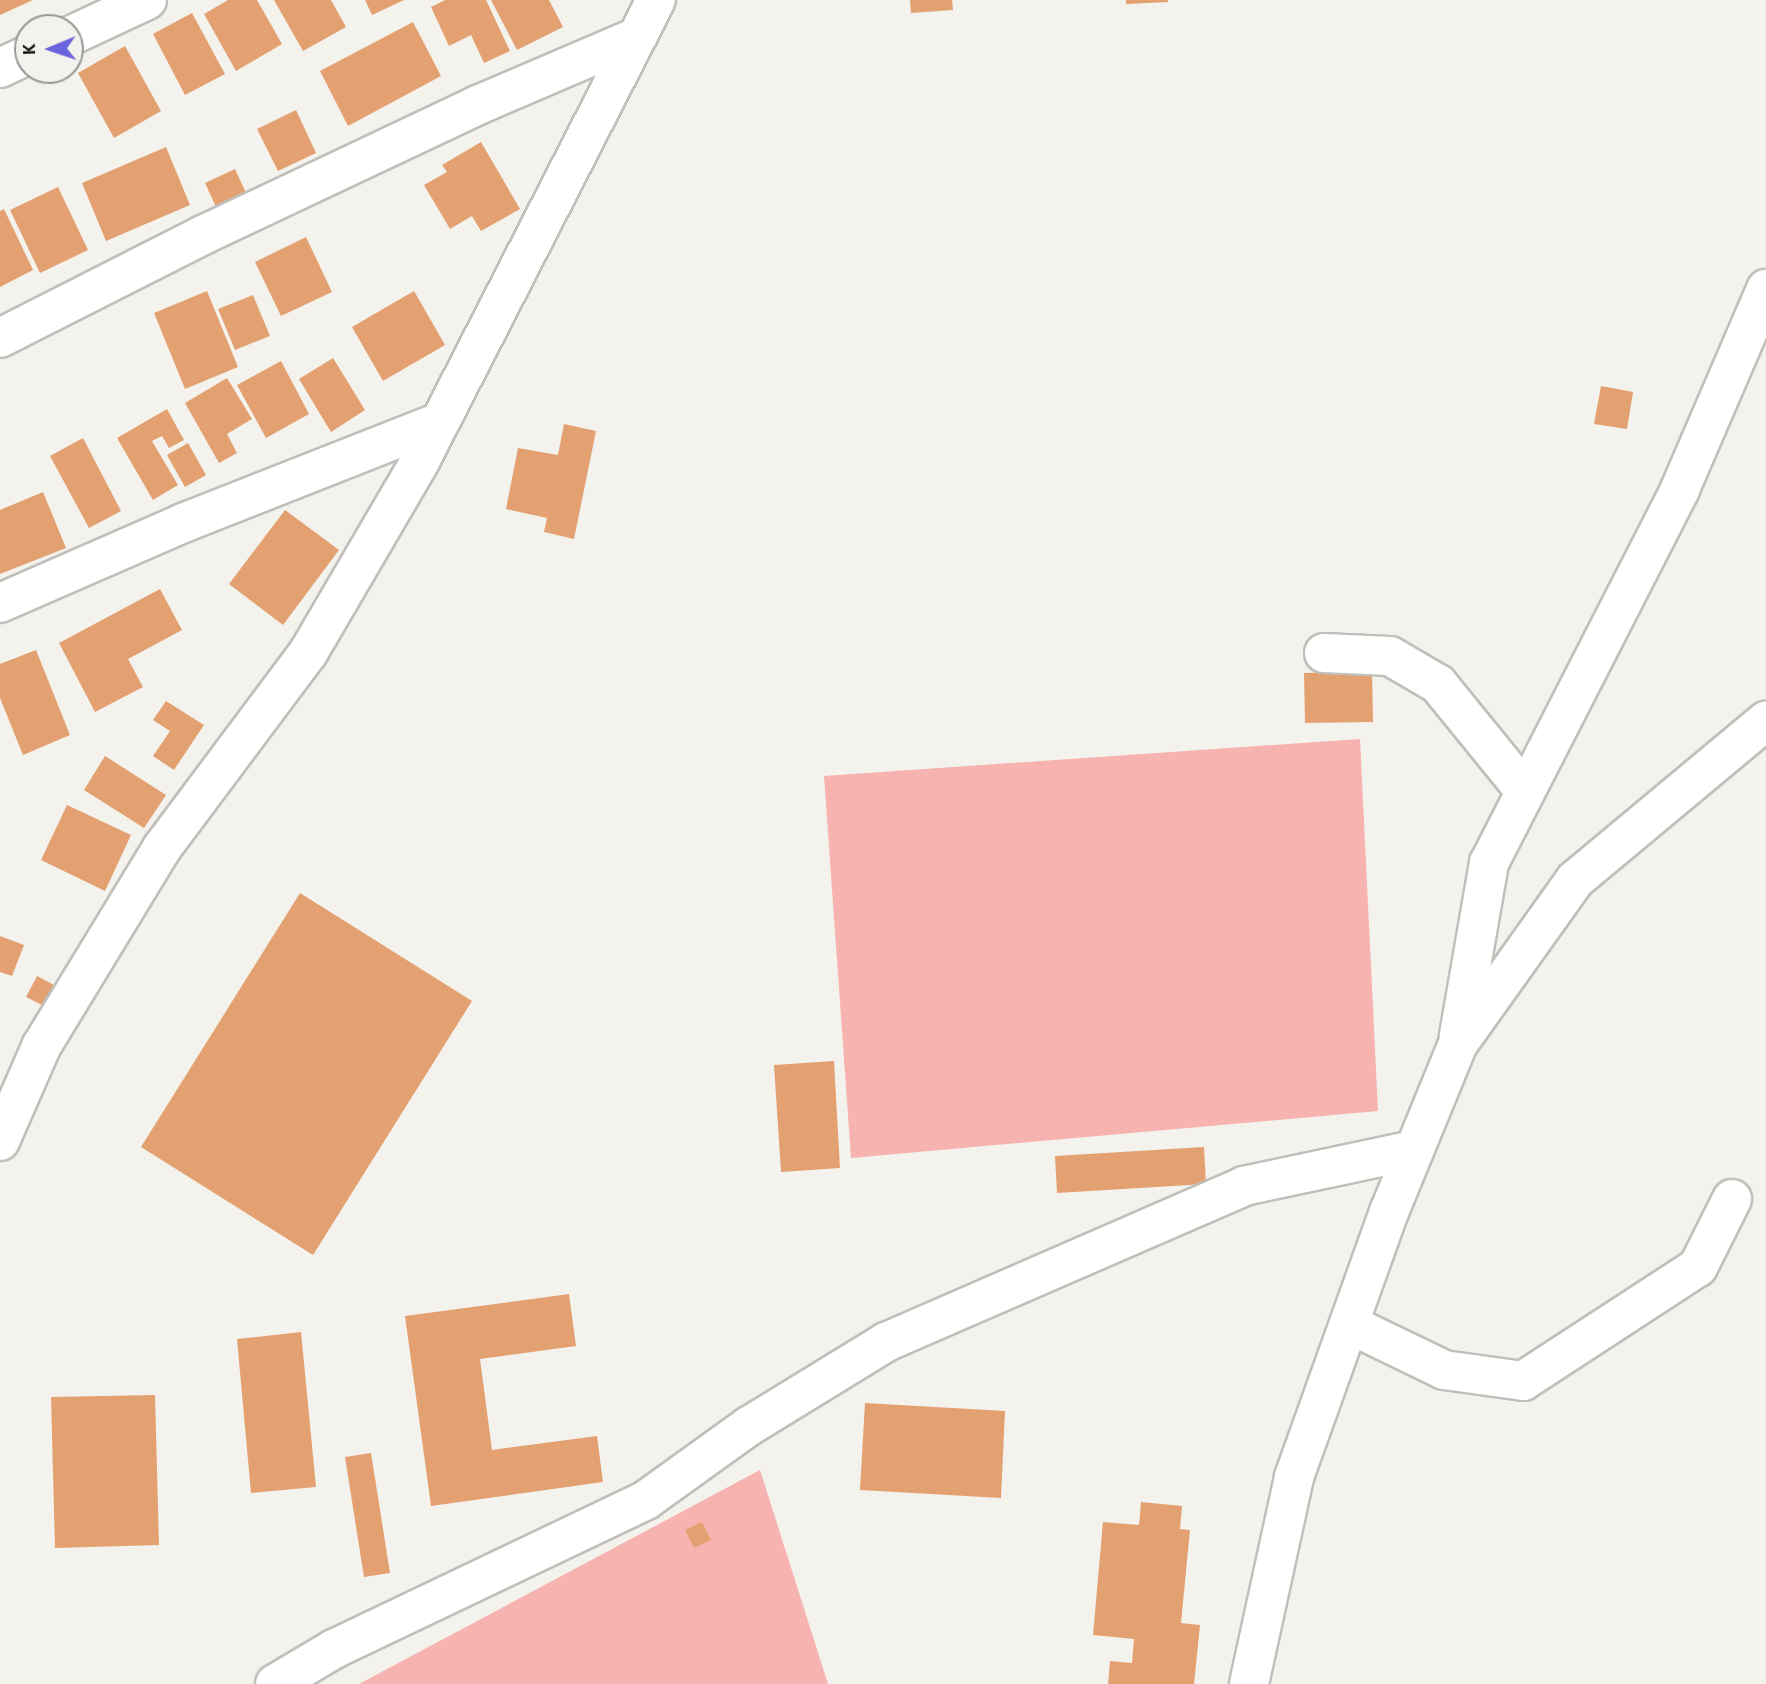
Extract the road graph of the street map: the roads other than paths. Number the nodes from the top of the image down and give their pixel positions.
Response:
1 (147, 0) edge
2 (656, 0) edge
3 (84, 30) edge
4 (637, 37) junction
5 (1766, 289) edge
6 (0, 338) edge
7 (440, 422) junction
8 (0, 603) edge
9 (1324, 653) dead end
10 (1766, 721) edge
11 (1525, 792) junction
12 (1458, 1044) junction
13 (0, 1141) edge
14 (1414, 1150) junction
15 (1732, 1199) dead end
16 (1349, 1324) junction
17 (275, 1684) edge
18 (1249, 1684) edge

1 - 3 street
2 - 4 street
4 - 6 street
4 - 7 street
5 - 11 street
7 - 8 street
7 - 13 street
9 - 11 street
10 - 12 street
11 - 12 street
12 - 14 street
14 - 16 street
14 - 17 street
15 - 16 street
16 - 18 street

